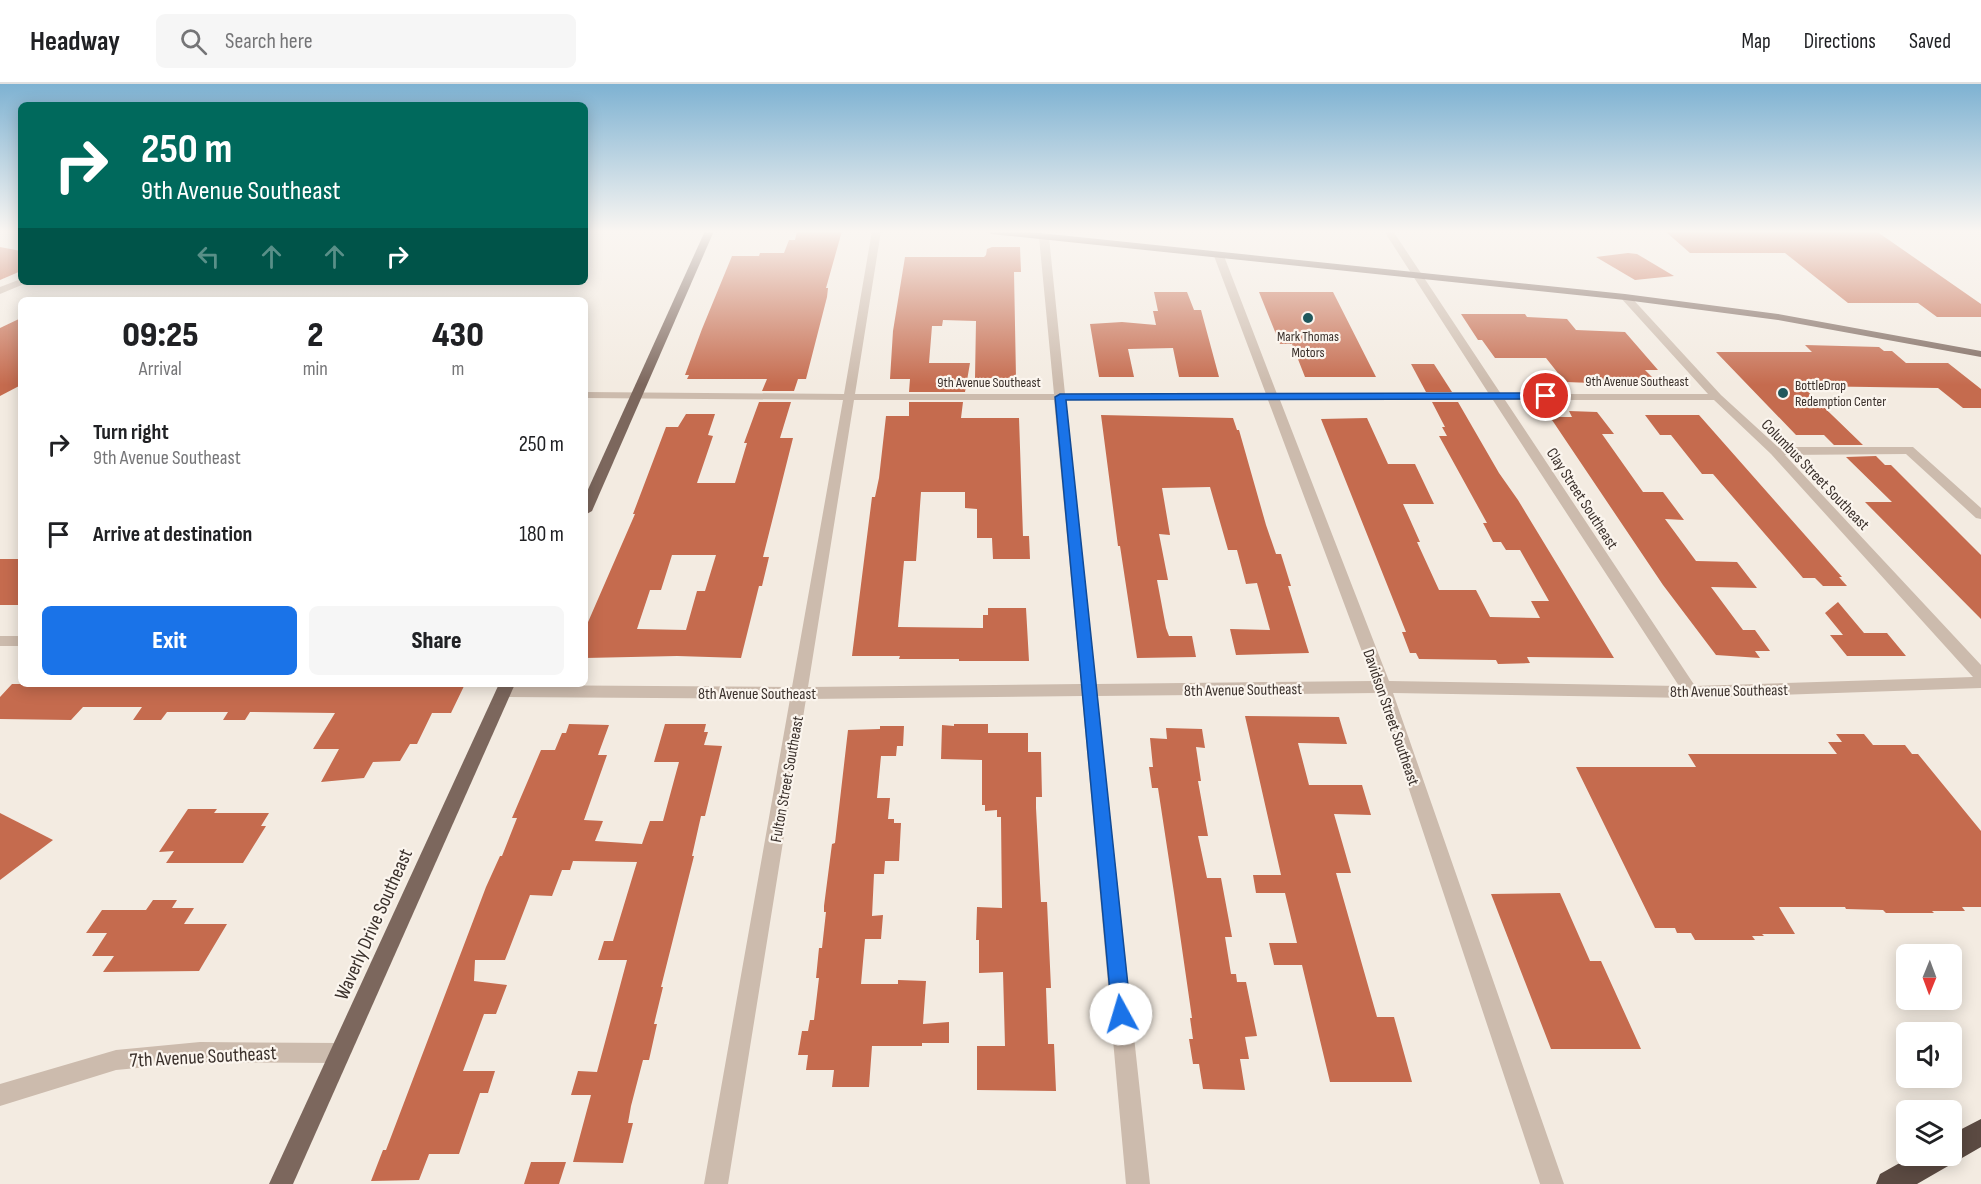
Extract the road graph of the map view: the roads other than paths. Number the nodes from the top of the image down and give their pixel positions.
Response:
1 (687, 282) edge
2 (869, 282) edge
3 (1049, 282) edge
4 (1229, 282) edge
5 (1423, 282) edge
6 (1487, 282) edge
7 (18, 283) edge
8 (0, 291) edge
9 (1625, 297) junction
10 (1981, 354) edge
11 (588, 395) edge
12 (1497, 396) junction
13 (1718, 396) junction
14 (636, 397) junction
15 (850, 397) junction
16 (1060, 397) junction
17 (1273, 397) junction
18 (1775, 451) junction
19 (588, 504) edge
20 (1981, 515) edge
21 (0, 641) edge
22 (18, 641) edge
23 (1981, 675) edge
24 (1981, 682) edge
25 (506, 687) edge
26 (1383, 687) junction
27 (1089, 690) junction
28 (1691, 692) junction
29 (801, 693) junction
30 (339, 1053) junction
31 (0, 1095) edge
32 (1981, 1132) edge
33 (1962, 1143) edge
34 (1922, 1166) edge
35 (281, 1184) edge
36 (716, 1184) edge
37 (1138, 1184) edge
38 (1552, 1184) edge
39 (1890, 1184) edge

1 - 14 main road
2 - 15 street, Fulton Street Southeast
3 - 16 street
4 - 17 street, Davidson Street Southeast
5 - 12 street, Clay Street Southeast
6 - 9 main road
7 - 8 street
9 - 10 main road
9 - 13 street, Columbus Street Southeast
11 - 14 street, 9th Avenue Southeast
12 - 13 street, 9th Avenue Southeast
12 - 17 street, 9th Avenue Southeast
12 - 28 street, Clay Street Southeast
13 - 18 street, Columbus Street Southeast
14 - 15 street, 9th Avenue Southeast
14 - 19 main road
15 - 16 street, 9th Avenue Southeast
15 - 29 street, Fulton Street Southeast
16 - 17 street, 9th Avenue Southeast
16 - 27 street
17 - 26 street, Davidson Street Southeast
18 - 20 street
18 - 23 street, Columbus Street Southeast
21 - 22 street
24 - 28 street, 8th Avenue Southeast
25 - 29 street, 8th Avenue Southeast
25 - 30 main road, Waverly Drive Southeast
26 - 27 street, 8th Avenue Southeast
26 - 28 street, 8th Avenue Southeast
26 - 38 street, Davidson Street Southeast
27 - 29 street, 8th Avenue Southeast
27 - 37 street
29 - 36 street, Fulton Street Southeast
30 - 31 street, 7th Avenue Southeast
30 - 35 main road, Waverly Drive Southeast
32 - 33 highway
34 - 39 highway

